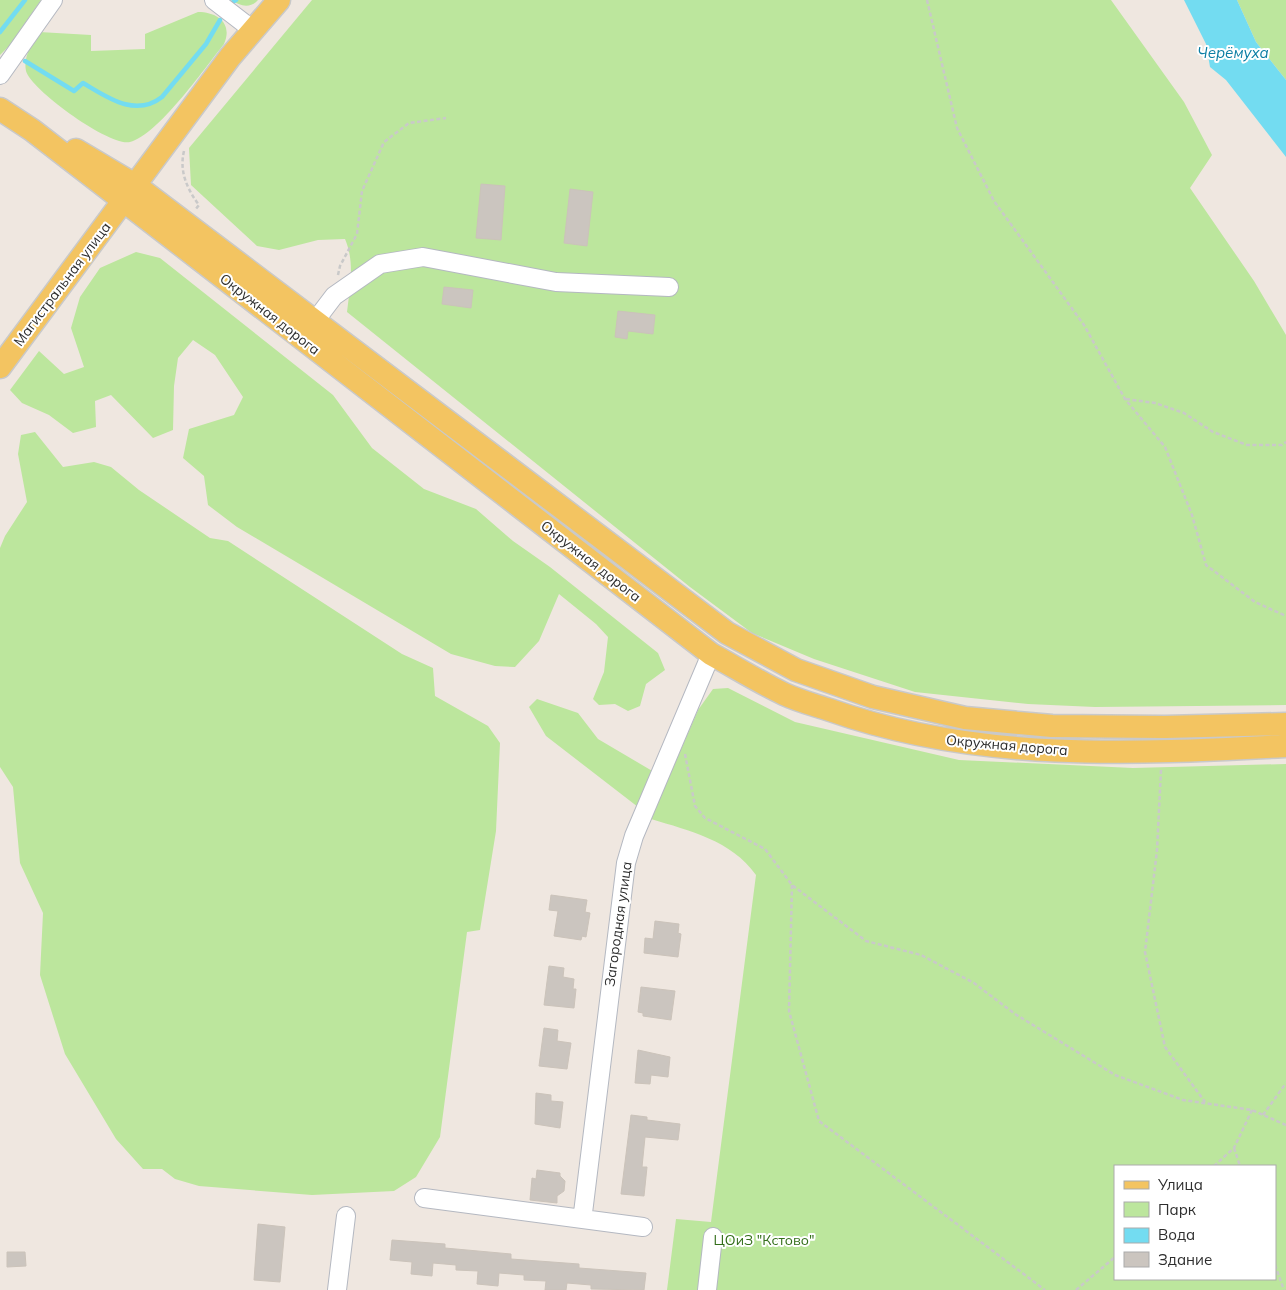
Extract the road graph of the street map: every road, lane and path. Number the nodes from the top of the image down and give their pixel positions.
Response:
1 (53, 0) edge
2 (214, 0) edge
3 (279, 0) edge
4 (927, 0) edge
5 (252, 30) junction
6 (0, 75) edge
7 (0, 108) edge
8 (446, 118) dead end
9 (186, 144) dead end
10 (129, 193) junction
11 (185, 223) junction
12 (669, 287) dead end
13 (334, 296) junction
14 (314, 321) junction
15 (0, 367) edge
16 (1125, 399) junction
17 (1286, 442) edge
18 (1286, 616) edge
19 (711, 654) junction
20 (1286, 724) edge
21 (1286, 746) edge
22 (685, 752) dead end
23 (1161, 752) junction
24 (792, 886) junction
25 (1286, 1083) edge
26 (1205, 1102) junction
27 (1252, 1110) junction
28 (1263, 1115) junction
29 (1286, 1126) edge
30 (1234, 1148) junction
31 (1215, 1165) edge
32 (1240, 1165) edge
33 (424, 1198) dead end
34 (582, 1214) junction
35 (346, 1216) dead end
36 (643, 1227) dead end
37 (713, 1237) dead end
38 (1114, 1258) edge
39 (1276, 1268) edge
40 (337, 1290) edge
41 (708, 1290) edge
42 (1045, 1290) edge
43 (1076, 1290) edge
44 (1284, 1290) edge

1 - 6 street
2 - 5 street
3 - 5 main road, Магистральная улица
4 - 16 path
5 - 10 main road, Магистральная улица
7 - 10 main road, Окружная дорога
8 - 13 path
9 - 11 path
10 - 11 main road, Окружная дорога
10 - 15 main road, Магистральная улица
10 - 19 main road, Окружная дорога
11 - 14 main road, Окружная дорога
12 - 13 street
13 - 14 street
14 - 20 main road, Окружная дорога
16 - 17 path
16 - 18 path
19 - 23 main road, Окружная дорога
19 - 34 street, Загородная улица
21 - 23 main road, Окружная дорога
22 - 24 path
23 - 26 path
24 - 26 path
24 - 42 path
25 - 28 path
26 - 27 path
27 - 28 path
27 - 30 path
28 - 29 path
30 - 31 path
30 - 32 path
33 - 34 street
34 - 36 street
35 - 40 street
37 - 41 street
38 - 43 path
39 - 44 path

